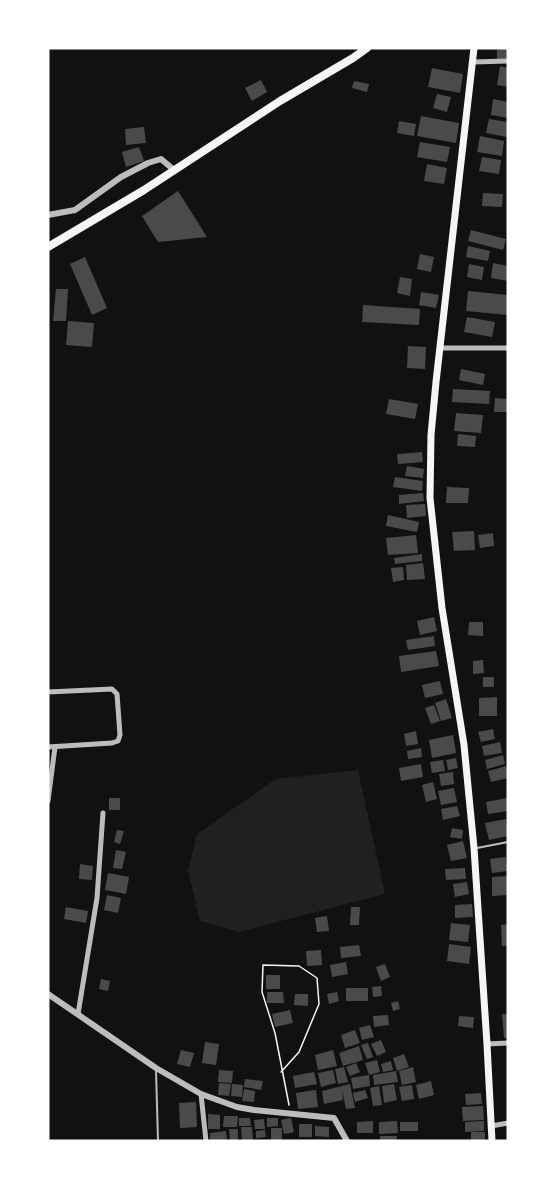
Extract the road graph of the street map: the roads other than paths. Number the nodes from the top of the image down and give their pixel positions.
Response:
1 (367, 48) edge
2 (474, 48) edge
3 (508, 62) edge
4 (473, 63) junction
5 (174, 170) junction
6 (48, 215) edge
7 (48, 247) edge
8 (440, 348) junction
9 (508, 348) edge
10 (48, 692) edge
11 (48, 747) edge
12 (55, 747) junction
13 (48, 799) edge
14 (103, 813) dead end
15 (508, 842) edge
16 (474, 848) junction
17 (48, 994) edge
18 (78, 1014) junction
19 (508, 1043) edge
20 (487, 1044) junction
21 (156, 1068) junction
22 (201, 1094) junction
23 (508, 1123) edge
24 (491, 1126) junction
25 (158, 1141) edge
26 (206, 1141) edge
27 (347, 1141) edge
28 (492, 1141) edge

1 - 5 main road
2 - 4 main road
3 - 4 street
4 - 8 main road
5 - 6 street
5 - 7 main road
8 - 9 street
8 - 16 main road
10 - 12 street
11 - 12 street
12 - 13 street
14 - 18 street
15 - 16 lane
16 - 20 main road
17 - 18 street
18 - 21 street
19 - 20 street
20 - 24 main road
21 - 22 street
21 - 25 lane
22 - 26 street
22 - 27 street
23 - 24 street
24 - 28 main road

